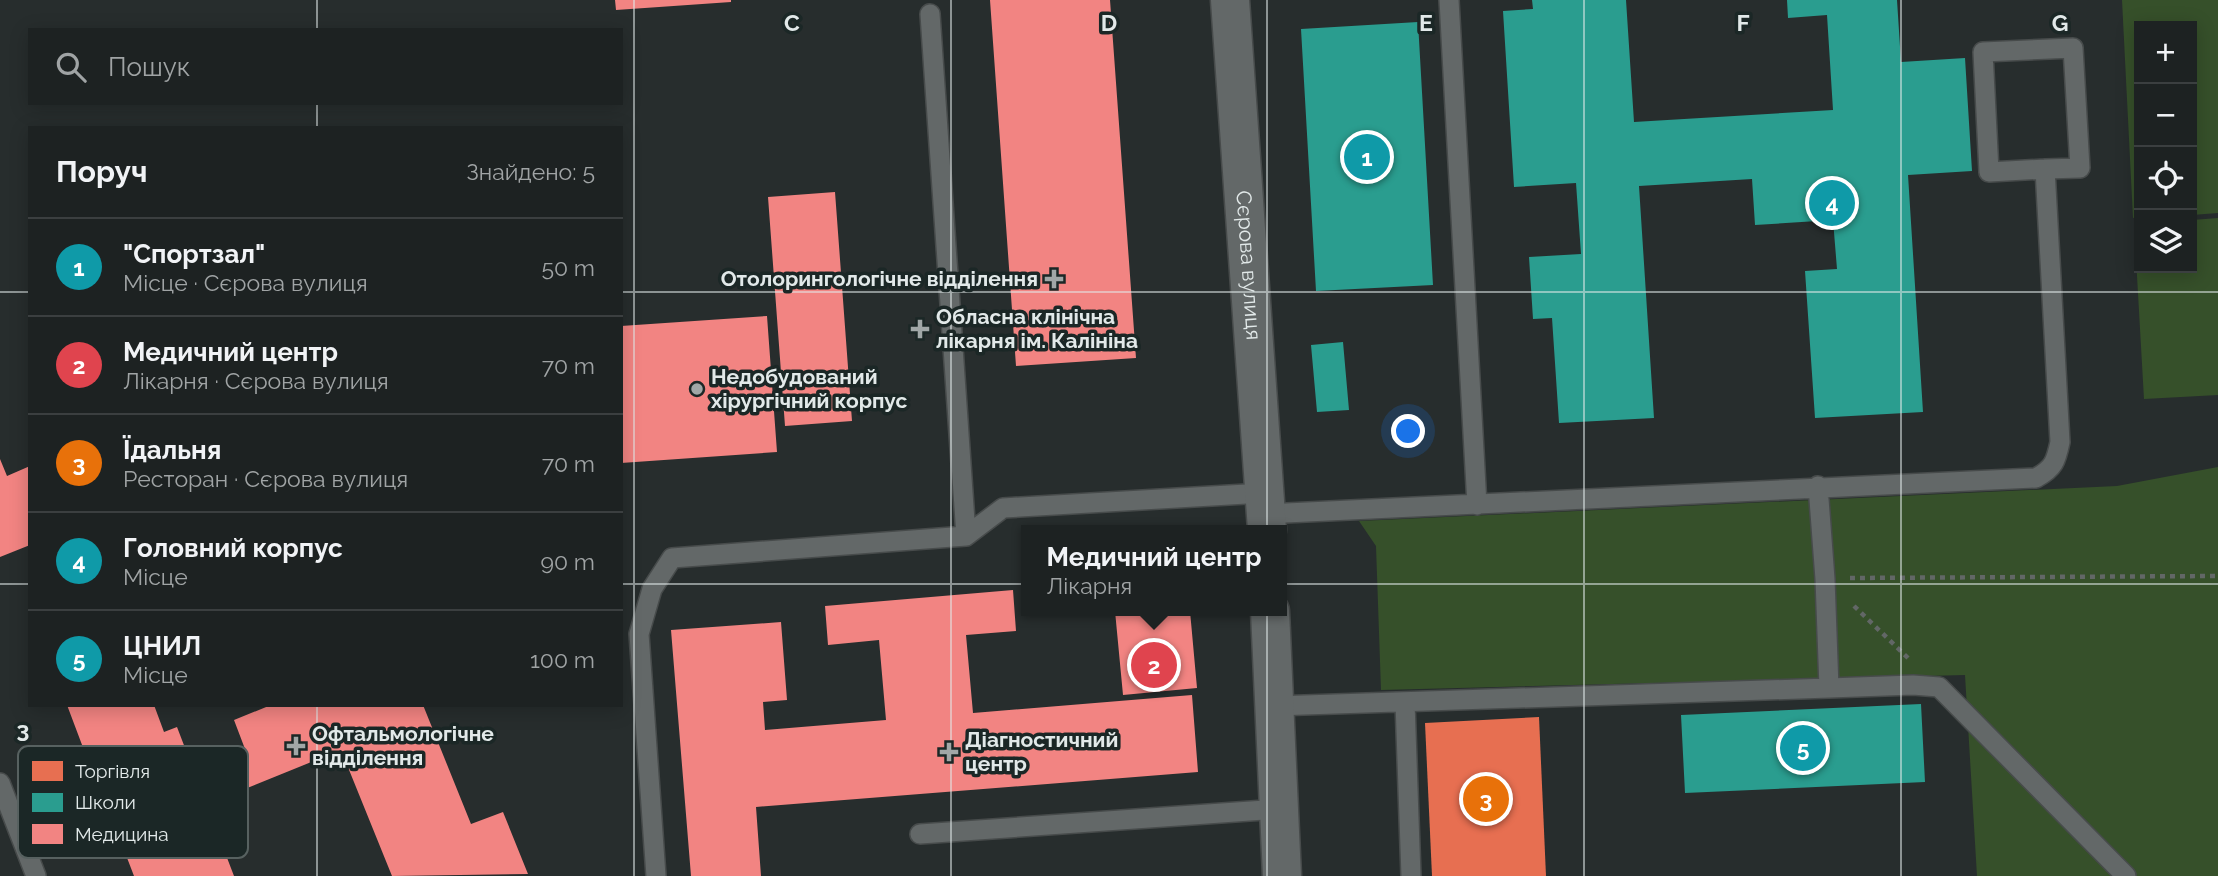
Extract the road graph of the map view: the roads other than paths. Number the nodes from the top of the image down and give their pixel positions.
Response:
1 (1230, 0) edge
2 (1448, 0) edge
3 (930, 14) dead end
4 (2045, 169) junction
5 (1818, 486) junction
6 (1477, 505) junction
7 (1266, 513) edge
8 (966, 536) junction
9 (1270, 616) edge
10 (1829, 688) junction
11 (1405, 702) junction
12 (1274, 706) junction
13 (0, 783) edge
14 (1279, 809) junction
15 (18, 830) edge
16 (920, 834) dead end
17 (29, 858) edge
18 (36, 876) edge
19 (656, 876) edge
20 (1282, 876) edge
21 (1411, 876) edge
22 (2126, 876) edge

1 - 7 street, Сєрова вулиця
2 - 6 lane
3 - 8 lane
4 - 4 lane
4 - 5 lane
5 - 6 lane
5 - 10 lane
6 - 7 lane
7 - 8 lane
8 - 19 lane
9 - 12 street
10 - 11 lane
10 - 22 lane
11 - 12 lane
11 - 21 lane
12 - 14 street
13 - 15 lane
14 - 16 lane
14 - 20 street
17 - 18 lane

